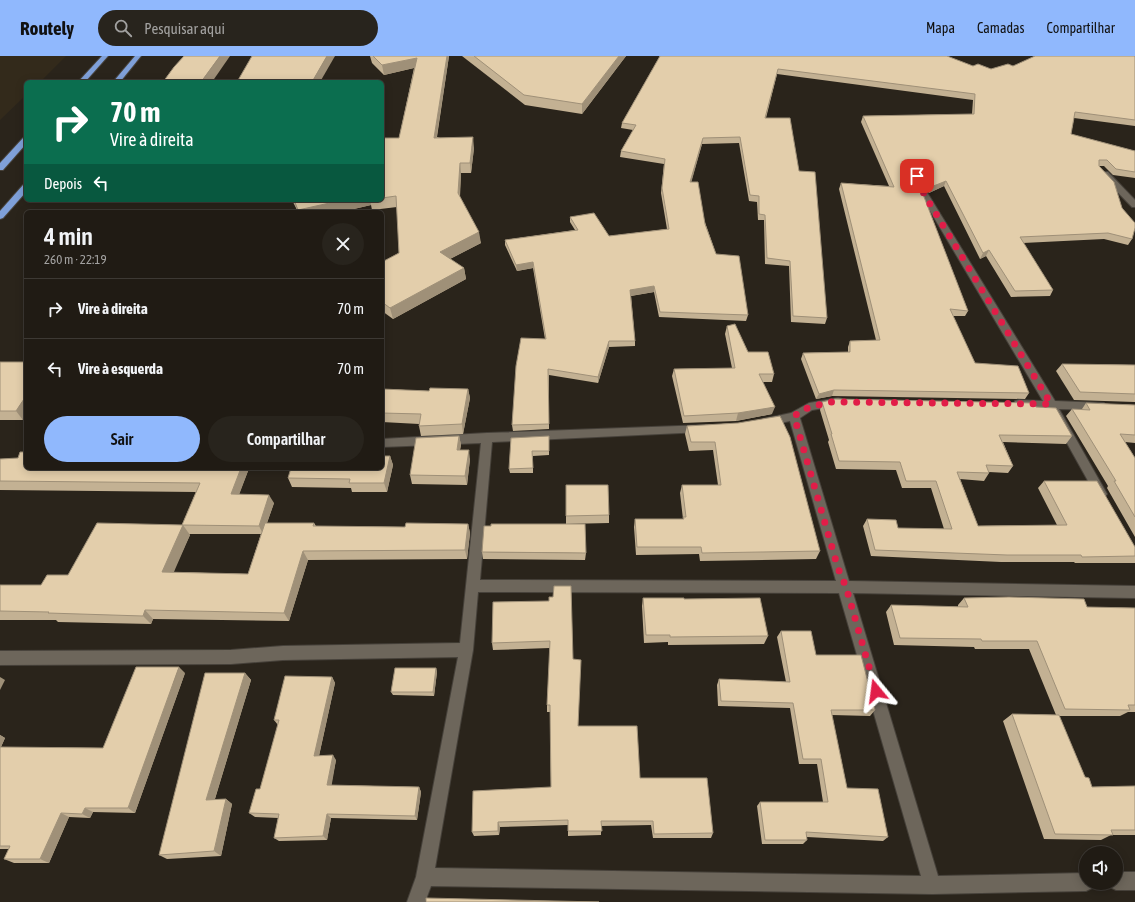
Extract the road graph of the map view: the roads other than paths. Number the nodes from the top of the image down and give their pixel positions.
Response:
1 (105, 56) edge
2 (138, 56) edge
3 (83, 80) edge
4 (118, 80) edge
5 (24, 142) edge
6 (0, 168) edge
7 (1100, 169) edge
8 (917, 176) edge
9 (24, 189) edge
10 (1135, 205) edge
11 (0, 216) edge
12 (847, 402) edge
13 (1004, 404) edge
14 (1051, 404) junction
15 (1112, 406) edge
16 (794, 416) junction
17 (759, 423) edge
18 (712, 427) edge
19 (487, 437) junction
20 (384, 443) edge
21 (1106, 501) edge
22 (472, 586) junction
23 (846, 587) junction
24 (1135, 592) edge
25 (466, 650) junction
26 (0, 658) edge
27 (424, 877) junction
28 (1123, 881) edge
29 (1135, 881) edge
30 (1079, 882) edge
31 (932, 885) junction
32 (416, 902) edge

1 - 3 highway
2 - 4 highway
5 - 6 highway
7 - 10 street
8 - 14 street
9 - 11 highway
12 - 16 street
13 - 14 street
14 - 15 street
14 - 21 street
16 - 17 street
16 - 23 street
18 - 19 street
19 - 20 street
19 - 22 street
22 - 23 street
22 - 25 street
23 - 24 street
23 - 31 street
25 - 26 street
25 - 27 street
27 - 31 street
27 - 32 street
28 - 29 street
30 - 31 street

